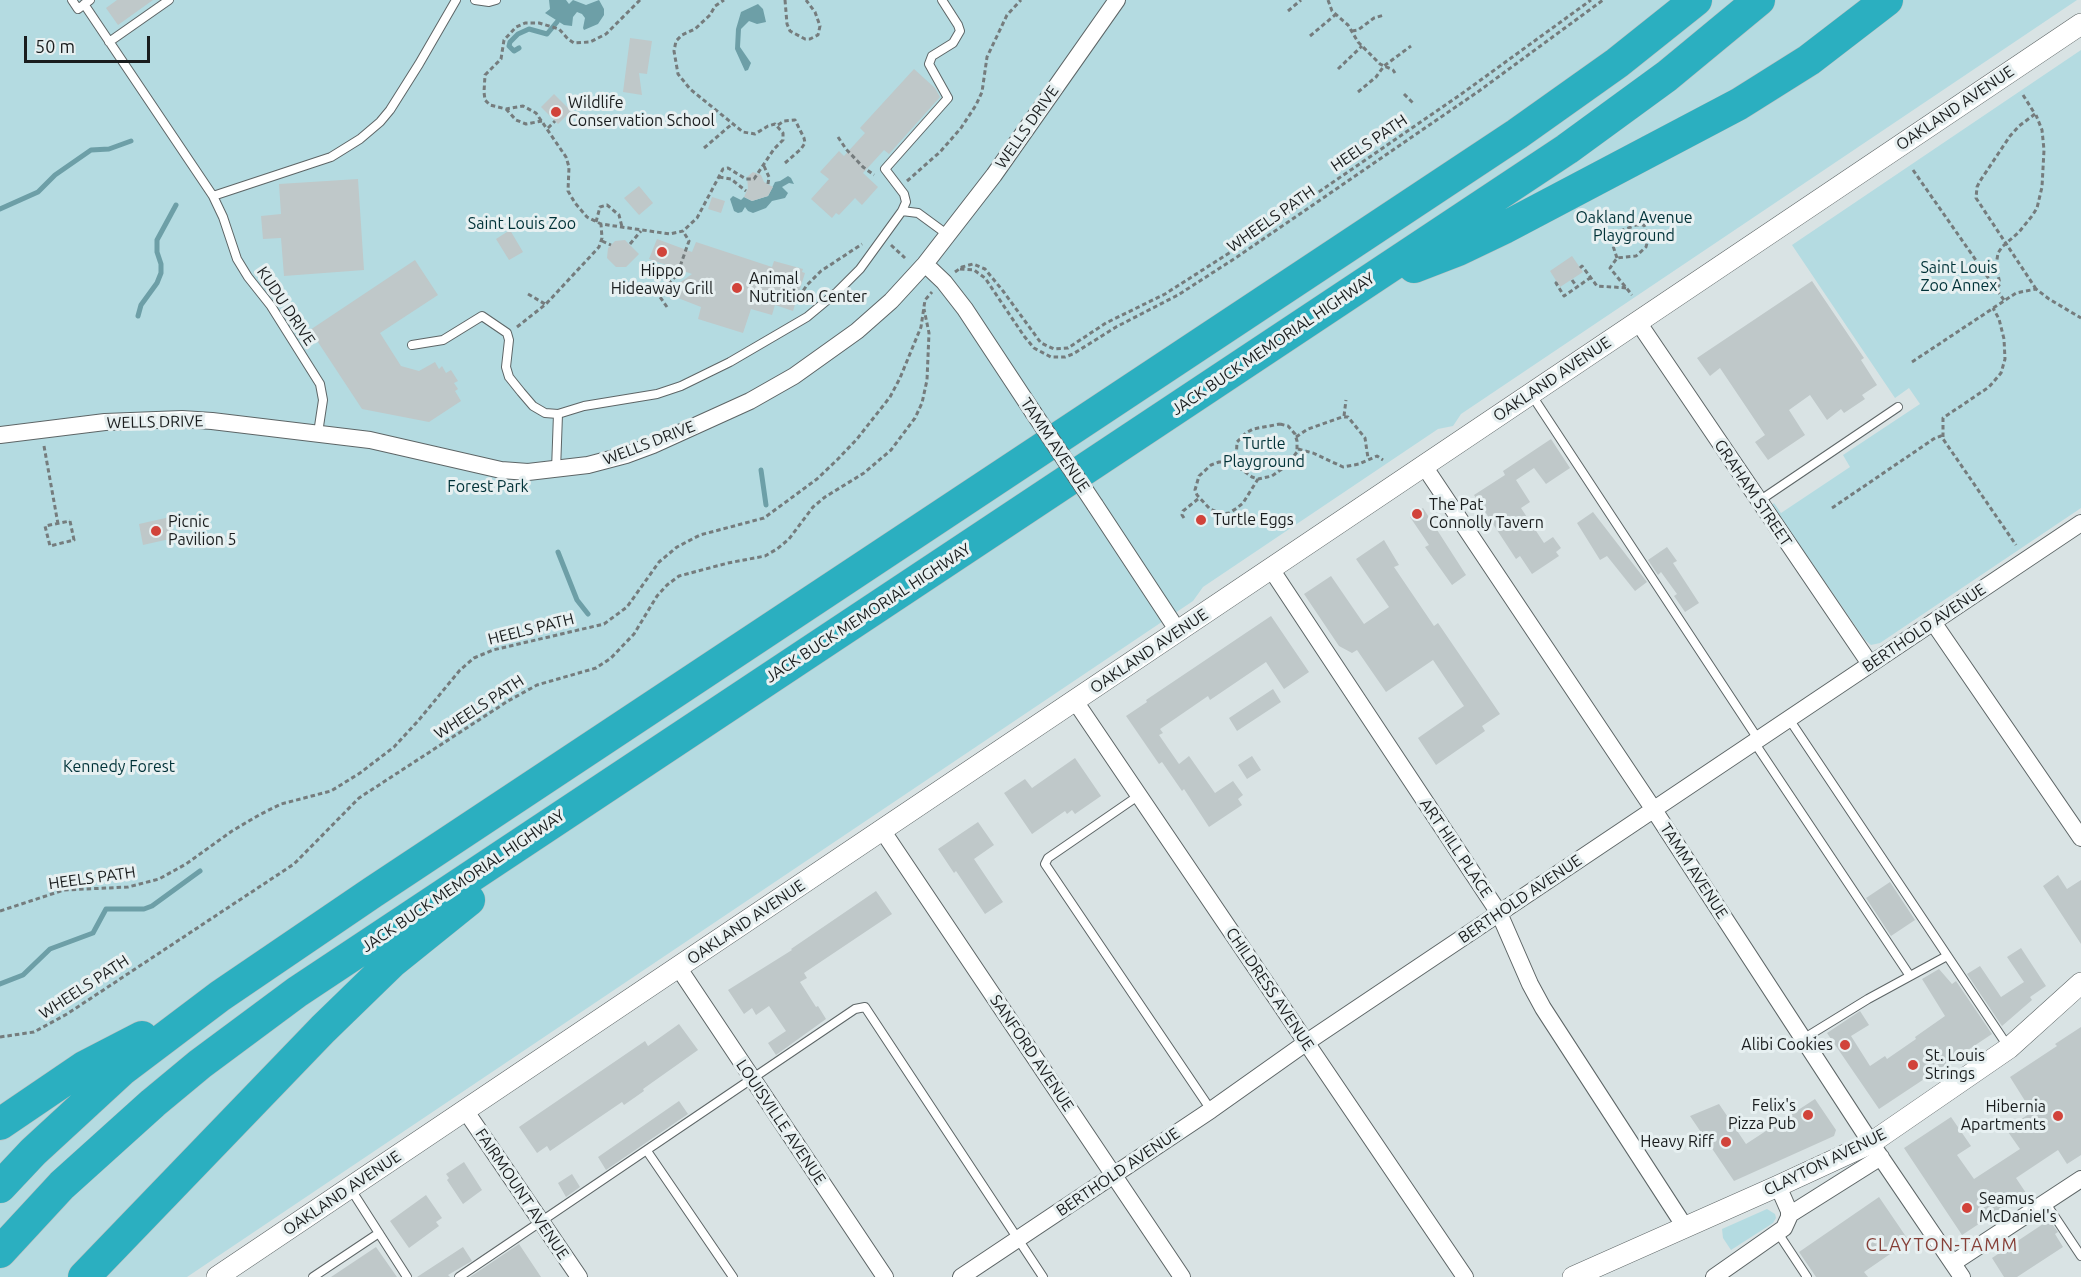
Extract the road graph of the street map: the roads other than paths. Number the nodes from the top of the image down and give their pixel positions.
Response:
1 (72, 0) edge
2 (170, 0) edge
3 (456, 0) edge
4 (476, 0) edge
5 (496, 0) edge
6 (942, 0) edge
7 (1117, 0) edge
8 (1671, 0) edge
9 (1696, 0) edge
10 (1759, 0) edge
11 (1887, 0) edge
12 (1903, 0) edge
13 (87, 2) edge
14 (1858, 24) junction
15 (2081, 24) edge
16 (109, 42) junction
17 (1617, 63) junction
18 (213, 196) junction
19 (903, 211) junction
20 (948, 235) junction
21 (925, 264) junction
22 (1365, 284) junction
23 (1638, 322) junction
24 (412, 345) dead end
25 (1531, 394) junction
26 (1898, 407) dead end
27 (558, 414) junction
28 (318, 433) junction
29 (0, 435) edge
30 (1424, 466) junction
31 (556, 470) junction
32 (1758, 501) junction
33 (2081, 523) edge
34 (1271, 569) junction
35 (1933, 622) junction
36 (1178, 631) junction
37 (1870, 664) junction
38 (1075, 700) junction
39 (1789, 719) junction
40 (1756, 741) junction
41 (601, 790) junction
42 (1138, 796) junction
43 (1654, 810) junction
44 (882, 830) junction
45 (2081, 838) edge
46 (1499, 913) junction
47 (1947, 956) junction
48 (678, 967) junction
49 (1910, 976) junction
50 (2081, 983) edge
51 (220, 996) junction
52 (1803, 1040) junction
53 (1307, 1042) junction
54 (2009, 1048) junction
55 (752, 1080) junction
56 (465, 1110) junction
57 (1211, 1110) junction
58 (0, 1124) edge
59 (647, 1150) junction
60 (1876, 1150) junction
61 (1114, 1175) junction
62 (2081, 1179) edge
63 (1778, 1186) junction
64 (0, 1187) edge
65 (350, 1187) junction
66 (2045, 1202) junction
67 (1789, 1215) junction
68 (541, 1222) junction
69 (1686, 1227) junction
70 (379, 1233) junction
71 (1778, 1233) junction
72 (1018, 1239) junction
73 (0, 1252) edge
74 (2081, 1256) edge
75 (1958, 1270) edge
76 (84, 1277) edge
77 (217, 1277) edge
78 (313, 1277) edge
79 (407, 1277) edge
80 (459, 1277) edge
81 (579, 1277) edge
82 (733, 1277) edge
83 (885, 1277) edge
84 (961, 1277) edge
85 (1043, 1277) edge
86 (1182, 1277) edge
87 (1465, 1277) edge
88 (1573, 1277) edge
89 (1714, 1277) edge
90 (1807, 1277) edge

1 - 13 lane
2 - 16 lane
3 - 18 lane
4 - 5 lane
6 - 19 lane
7 - 20 street, WELLS DRIVE
8 - 17 highway
9 - 17 highway
10 - 22 highway, JACK BUCK MEMORIAL HIGHWAY
11 - 14 highway
12 - 14 highway
13 - 16 lane, KUDU DRIVE
14 - 22 highway
15 - 23 street, OAKLAND AVENUE
16 - 18 lane, KUDU DRIVE
17 - 51 highway
18 - 28 lane, KUDU DRIVE
19 - 20 lane
19 - 27 lane
20 - 21 street, WELLS DRIVE
21 - 31 street, WELLS DRIVE
21 - 36 street, TAMM AVENUE, bridge
22 - 41 highway, JACK BUCK MEMORIAL HIGHWAY
23 - 25 street, OAKLAND AVENUE
23 - 32 street, GRAHAM STREET
24 - 27 lane
25 - 30 street, OAKLAND AVENUE
25 - 40 lane
26 - 32 lane
27 - 31 lane
28 - 29 street, WELLS DRIVE
28 - 31 street, WELLS DRIVE
30 - 34 street, OAKLAND AVENUE
30 - 43 street, TAMM AVENUE
32 - 37 street, GRAHAM STREET
33 - 35 street, BERTHOLD AVENUE
34 - 36 street, OAKLAND AVENUE
34 - 46 street, ART HILL PLACE
35 - 37 street, BERTHOLD AVENUE
35 - 45 street
36 - 38 street, OAKLAND AVENUE
37 - 39 street, BERTHOLD AVENUE
38 - 42 street, CHILDRESS AVENUE
38 - 44 street, OAKLAND AVENUE
39 - 40 street, BERTHOLD AVENUE
39 - 47 lane
40 - 43 street, BERTHOLD AVENUE
40 - 49 lane
41 - 73 highway, JACK BUCK MEMORIAL HIGHWAY
41 - 76 highway
42 - 53 street, CHILDRESS AVENUE
42 - 57 lane
43 - 46 street, BERTHOLD AVENUE
43 - 52 street, TAMM AVENUE
44 - 48 street, OAKLAND AVENUE
44 - 61 street, SANFORD AVENUE
46 - 53 street, BERTHOLD AVENUE
46 - 69 street, ART HILL PLACE
47 - 49 lane
47 - 54 lane
48 - 55 street, LOUISVILLE AVENUE
48 - 56 street, OAKLAND AVENUE
49 - 52 lane
50 - 54 street, CLAYTON AVENUE
51 - 58 highway
51 - 64 highway
52 - 60 street, TAMM AVENUE
53 - 57 street, BERTHOLD AVENUE
53 - 87 street, CHILDRESS AVENUE
54 - 60 street, CLAYTON AVENUE
55 - 59 lane
55 - 72 lane
55 - 83 street, LOUISVILLE AVENUE
56 - 65 street, OAKLAND AVENUE
56 - 68 street, FAIRMOUNT AVENUE
57 - 61 street, BERTHOLD AVENUE
59 - 68 lane
59 - 82 lane
60 - 63 street, CLAYTON AVENUE
60 - 67 street
60 - 75 street, TAMM AVENUE
61 - 72 street, BERTHOLD AVENUE
61 - 86 street, SANFORD AVENUE
62 - 66 street
63 - 67 street
63 - 69 street, CLAYTON AVENUE
65 - 70 lane
65 - 77 street, OAKLAND AVENUE
66 - 74 lane
66 - 75 street
67 - 71 street
68 - 80 lane
68 - 81 street, FAIRMOUNT AVENUE
69 - 88 street, CLAYTON AVENUE
70 - 78 lane
70 - 79 lane
71 - 89 street
71 - 90 lane
72 - 84 street, BERTHOLD AVENUE
72 - 85 lane

